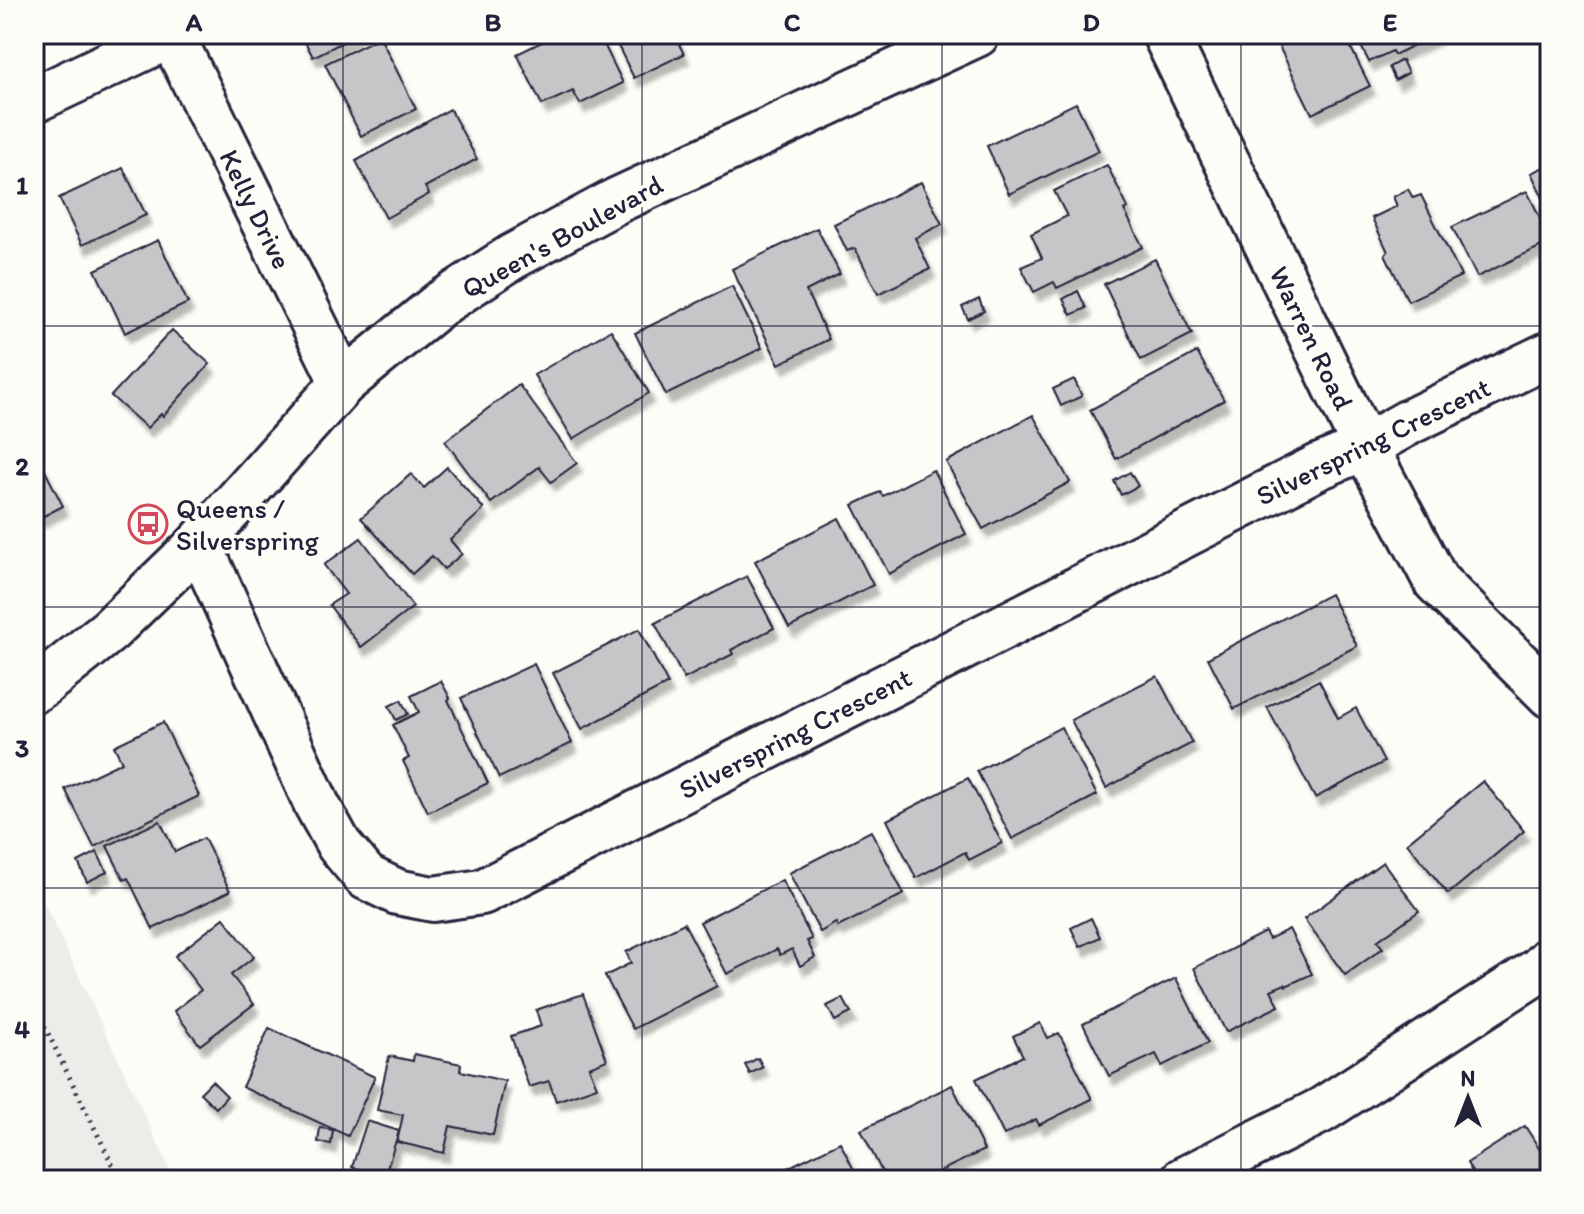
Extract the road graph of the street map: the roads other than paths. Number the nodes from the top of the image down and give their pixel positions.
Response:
1 (977, 34) edge
2 (1165, 34) edge
3 (171, 35) edge
4 (34, 100) edge
5 (1550, 354) edge
6 (343, 383) junction
7 (1365, 447) junction
8 (199, 544) junction
9 (34, 690) edge
10 (1550, 695) edge
11 (1550, 959) edge
12 (1183, 1180) edge

1 - 6 street, Queen's Boulevard
2 - 7 street, Warren Road
3 - 4 street
3 - 6 street, Kelly Drive
5 - 7 street, Silverspring Crescent
6 - 8 street, Queen's Boulevard
7 - 8 street, Silverspring Crescent
7 - 10 street, Warren Road
8 - 9 street, Queen's Boulevard
11 - 12 street

